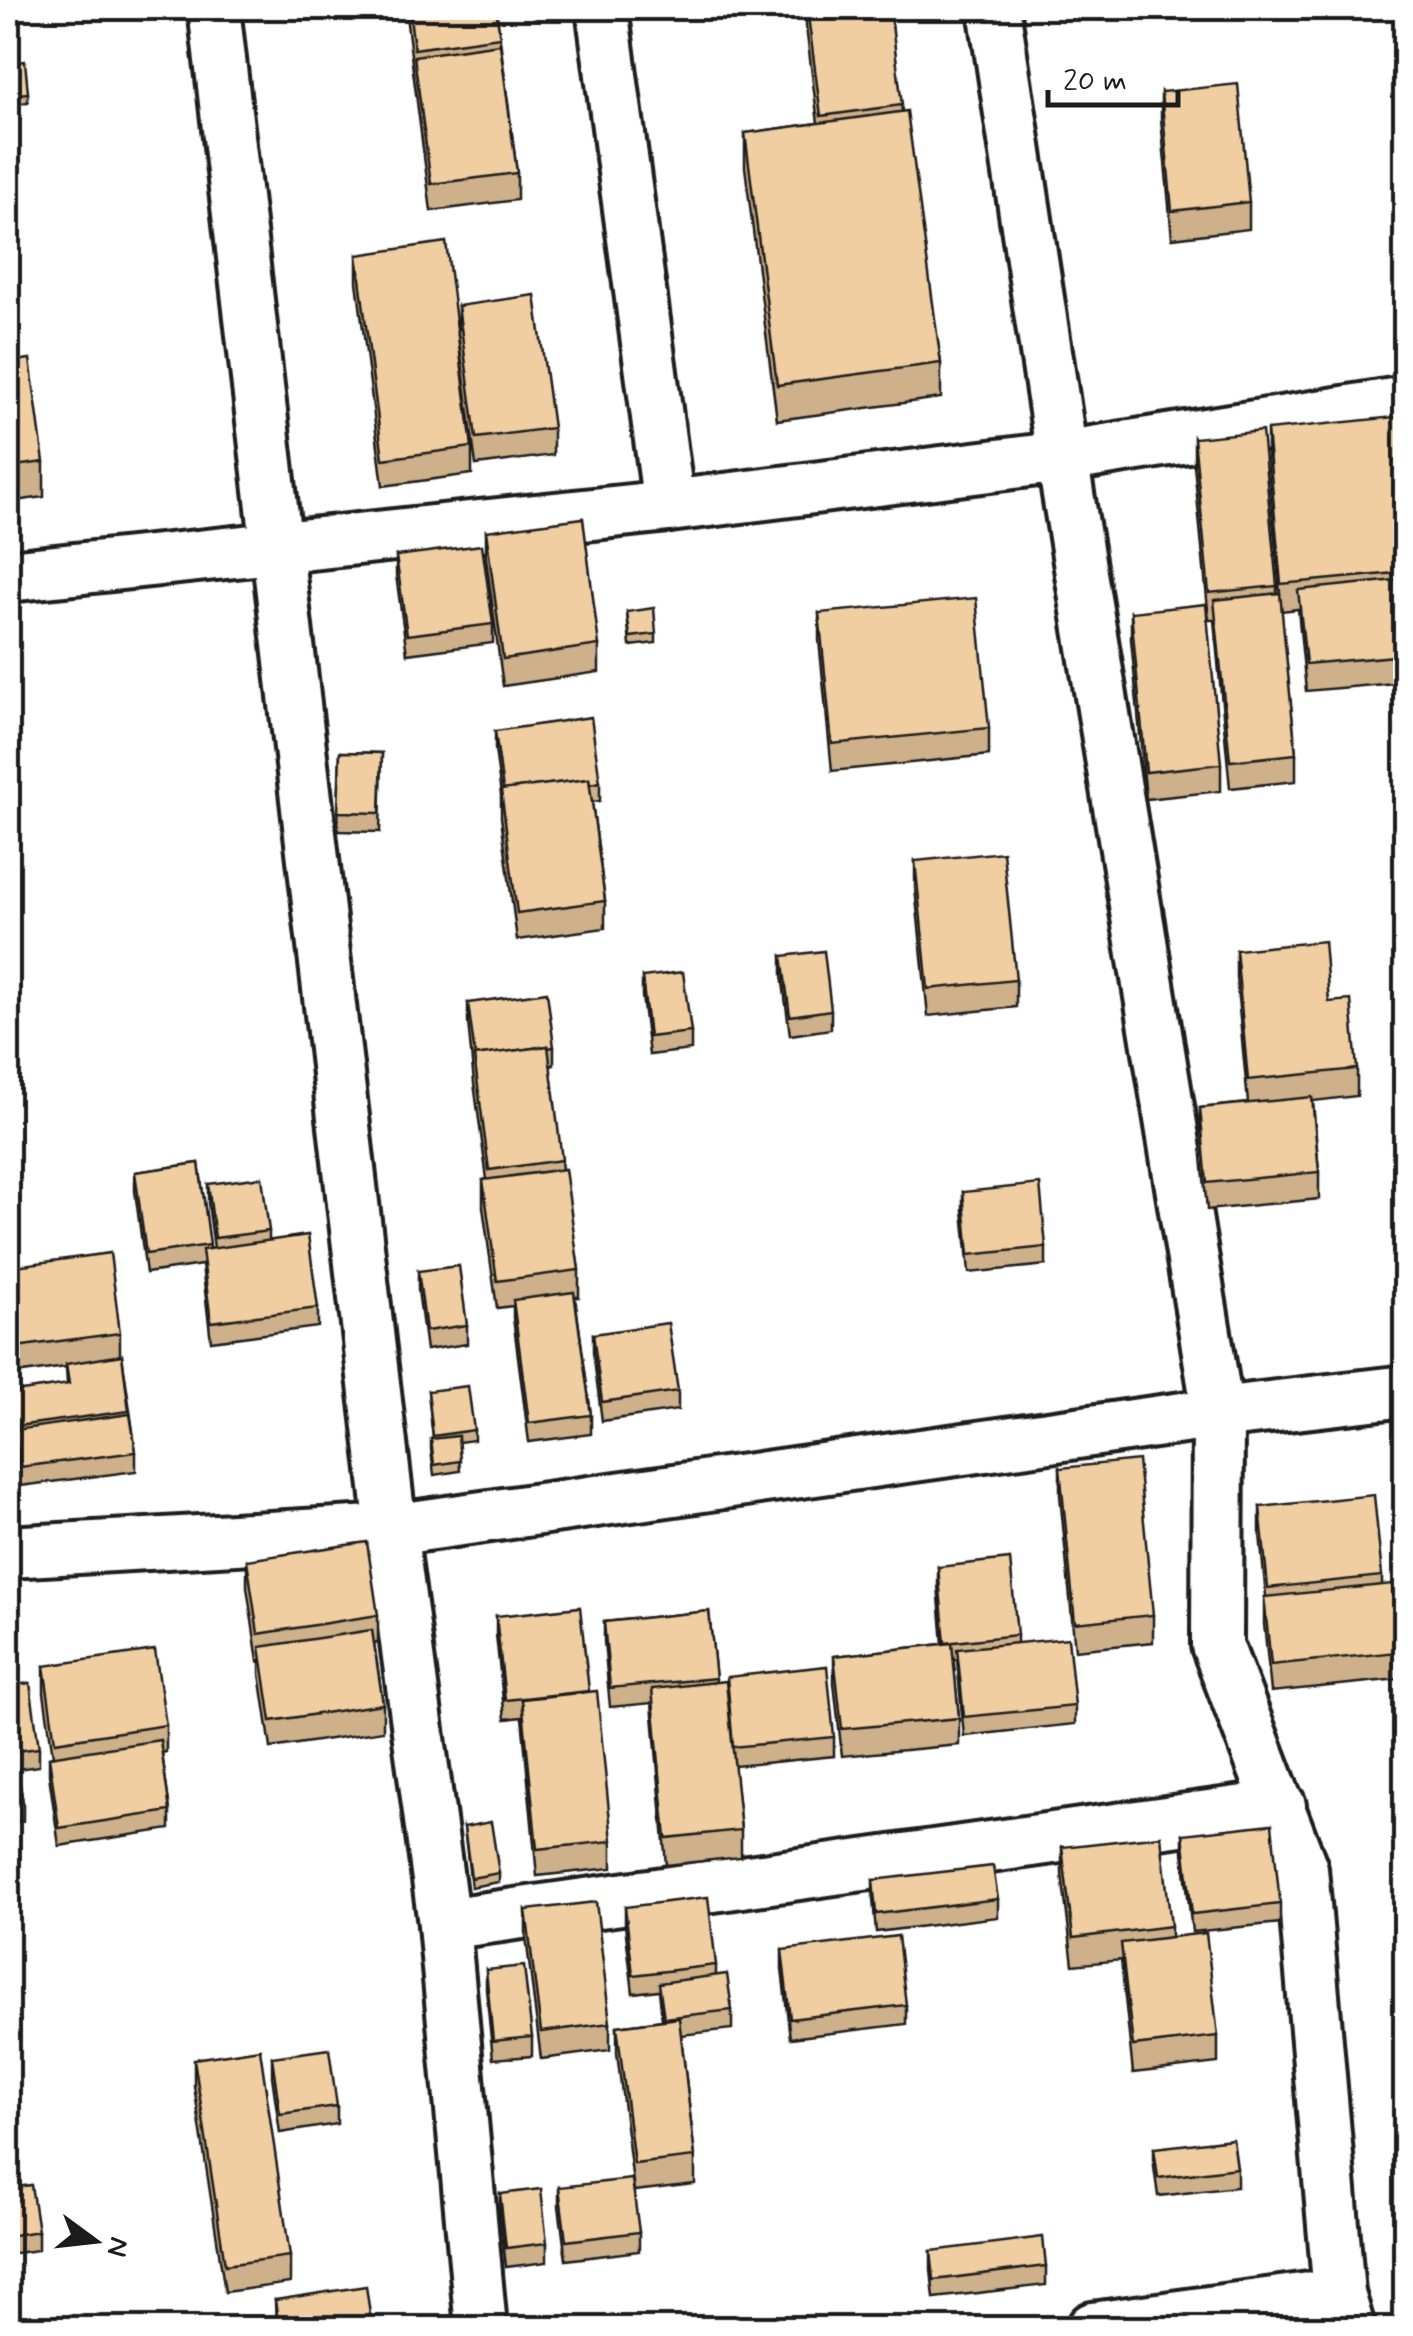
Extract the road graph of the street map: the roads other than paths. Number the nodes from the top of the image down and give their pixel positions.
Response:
1 (214, 8) edge
2 (602, 8) edge
3 (994, 8) edge
4 (1406, 402) edge
5 (1062, 458) junction
6 (669, 506) junction
7 (275, 547) junction
8 (8, 576) edge
9 (1406, 1390) edge
10 (1218, 1413) junction
11 (392, 1530) junction
12 (8, 1552) edge
13 (1280, 1806) junction
14 (444, 1924) junction
15 (1344, 2311) edge
16 (481, 2328) edge
17 (1093, 2328) edge

1 - 7 street
2 - 6 street
3 - 5 street
4 - 5 street
5 - 6 street
5 - 10 street
6 - 7 street
7 - 8 street
7 - 11 street
9 - 10 street
10 - 11 street
10 - 13 street
11 - 12 street
11 - 14 street
13 - 14 street
13 - 15 street
14 - 16 street
15 - 17 street

